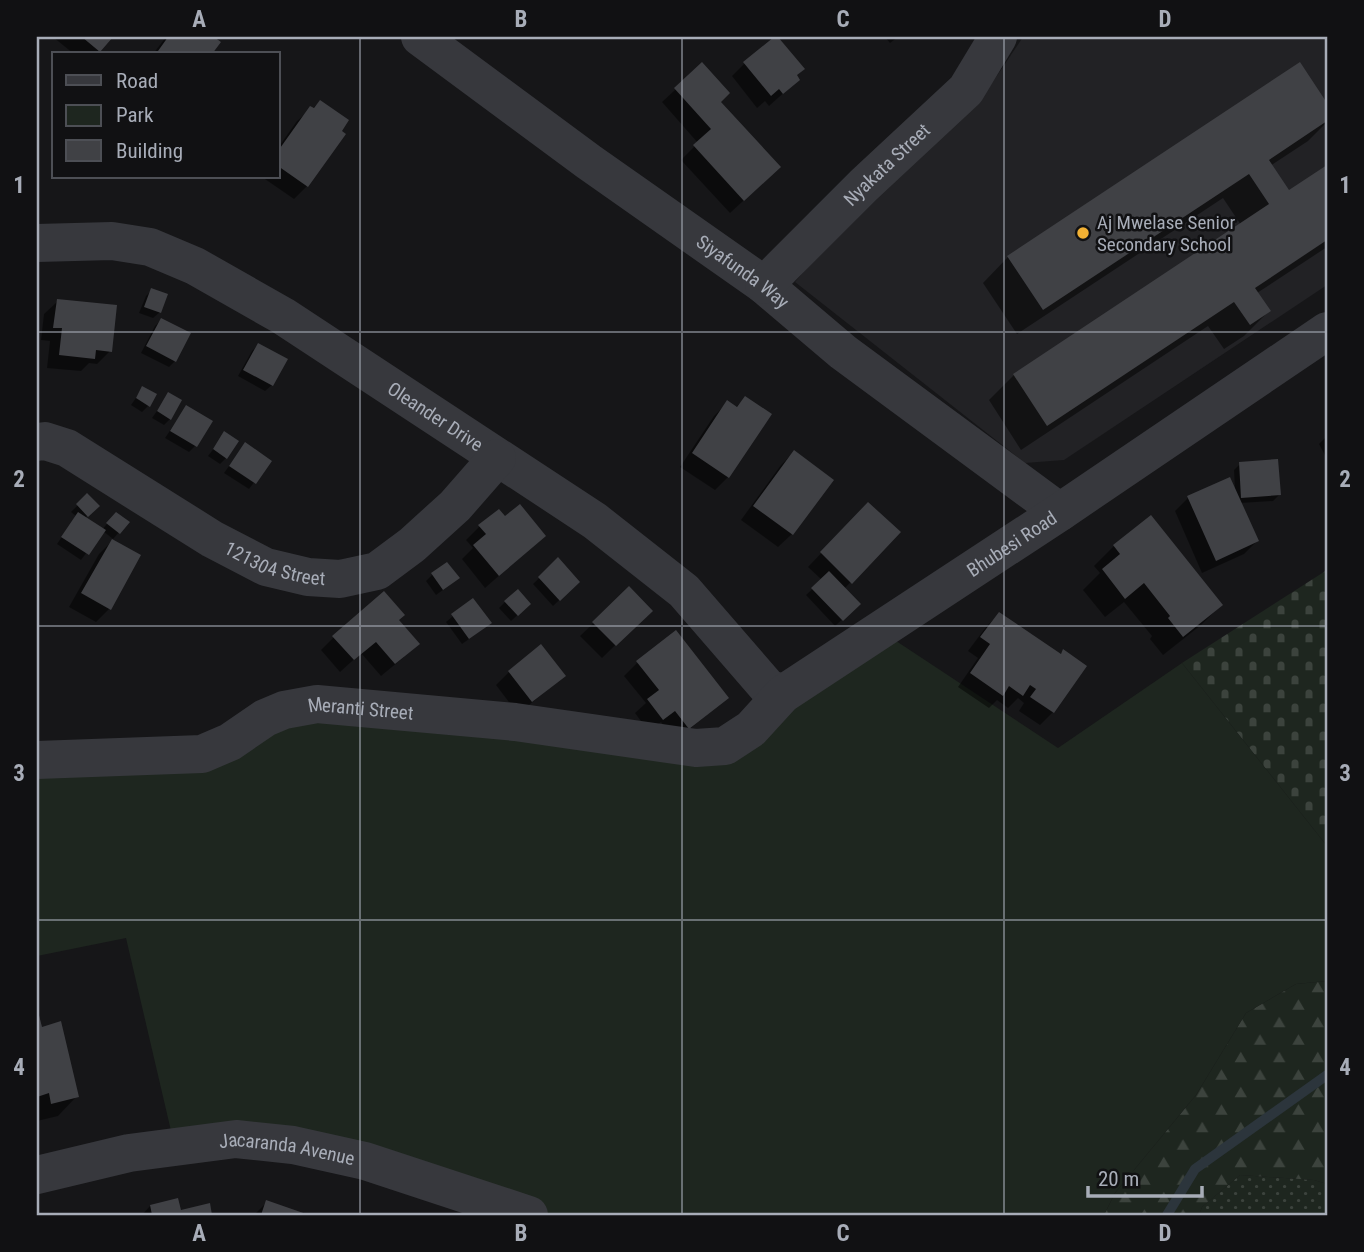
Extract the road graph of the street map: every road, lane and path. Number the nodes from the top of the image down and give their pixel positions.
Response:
1 (420, 37) edge
2 (998, 37) edge
3 (37, 243) edge
4 (764, 285) junction
5 (1327, 331) edge
6 (37, 442) edge
7 (497, 458) junction
8 (1060, 512) junction
9 (783, 694) junction
10 (695, 748) joint
11 (37, 760) edge
12 (37, 1175) edge
13 (529, 1215) edge

1 - 4 street, Siyafunda Way
2 - 4 street, Nyakata Street
3 - 7 street, Oleander Drive
4 - 8 street, Siyafunda Way
5 - 8 street, Bhubesi Road
6 - 7 street, 121304 Street
7 - 9 street, Oleander Drive
8 - 9 street, Bhubesi Road
9 - 10 street, Bhubesi Road
10 - 11 street, Meranti Street
12 - 13 street, Jacaranda Avenue

